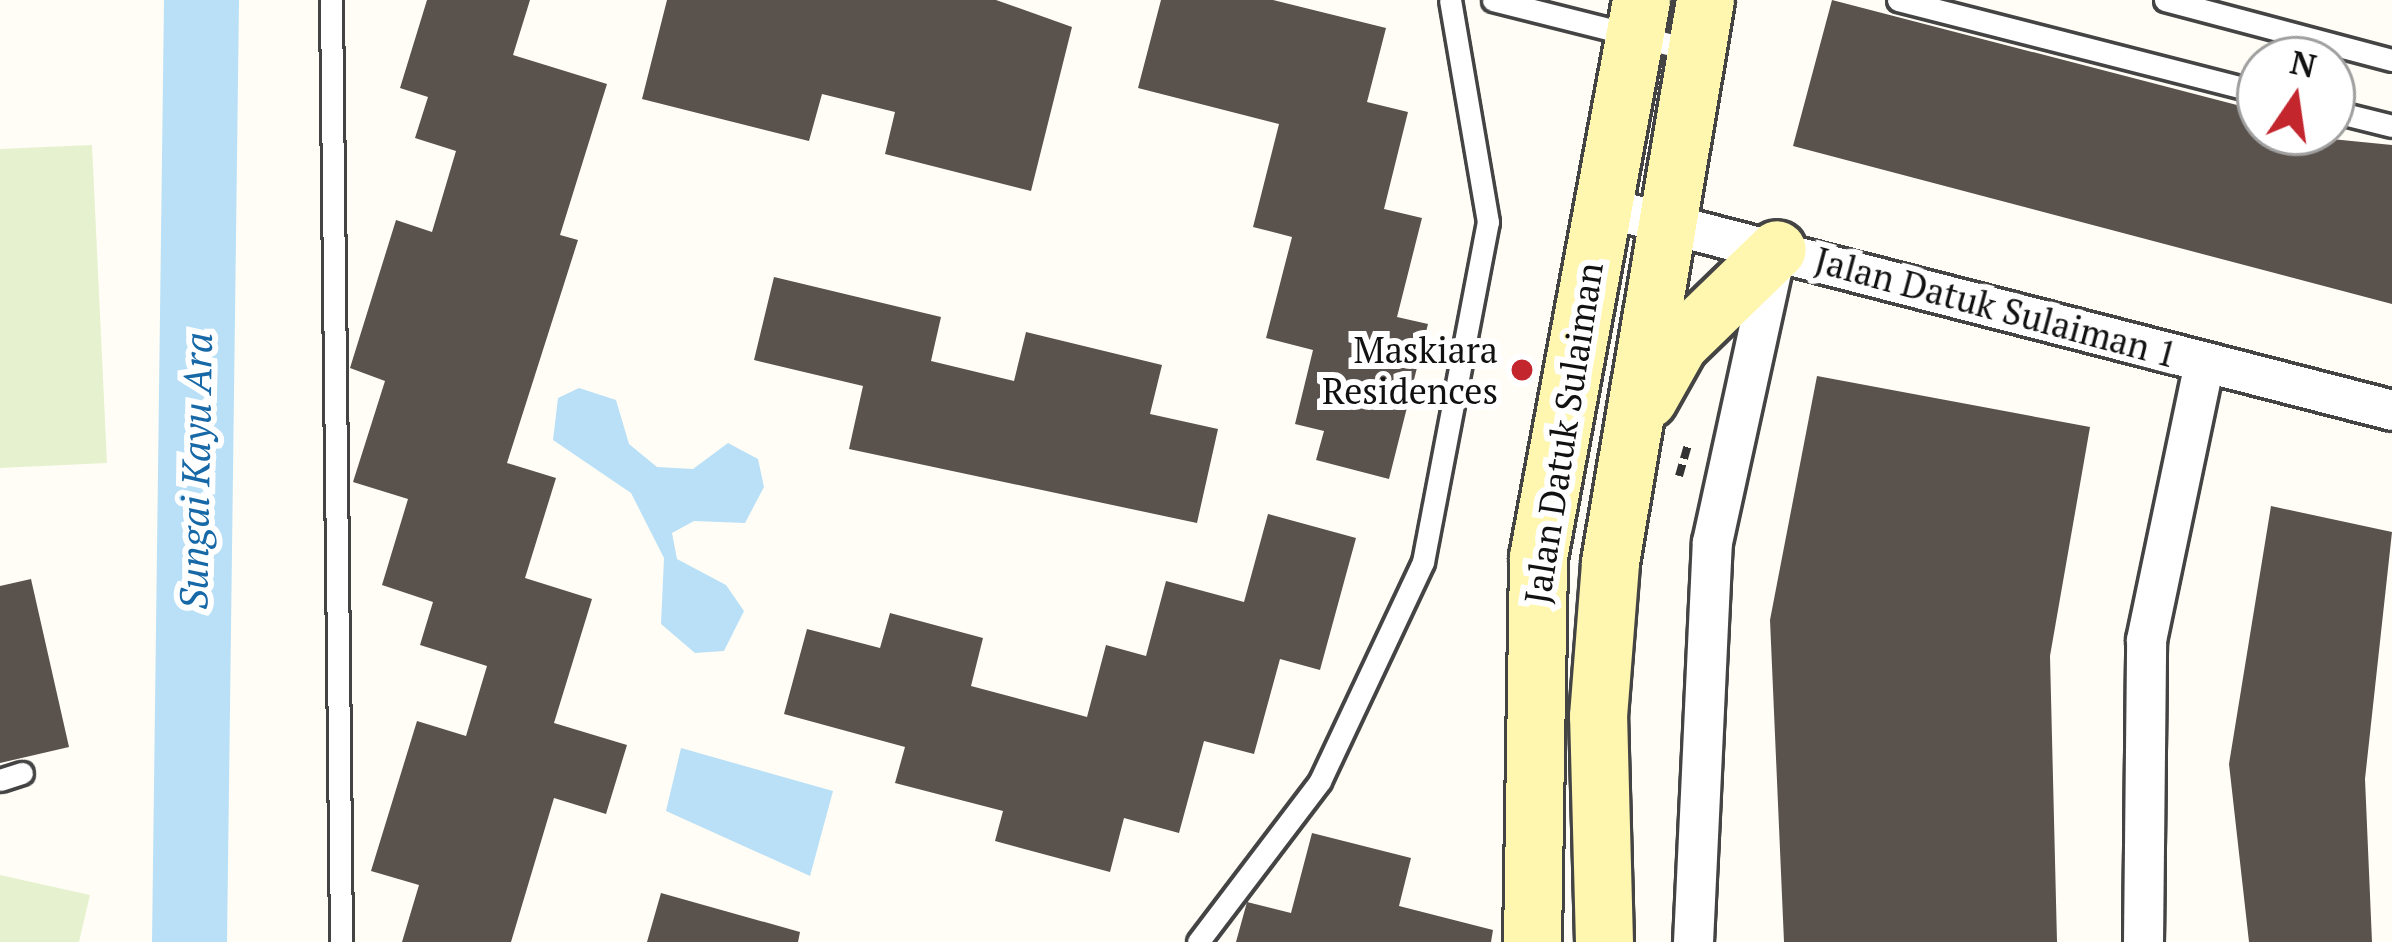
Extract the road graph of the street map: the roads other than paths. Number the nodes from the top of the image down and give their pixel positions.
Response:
1 (331, 0) edge
2 (1450, 0) edge
3 (1493, 0) edge
4 (1898, 0) edge
5 (2165, 0) edge
6 (1638, 19) edge
7 (1701, 26) edge
8 (2392, 60) edge
9 (2236, 86) edge
10 (2356, 117) edge
11 (2392, 126) edge
12 (1600, 206) junction
13 (1668, 223) junction
14 (1777, 249) junction
15 (2204, 362) junction
16 (2392, 410) edge
17 (1634, 422) junction
18 (341, 942) edge
19 (1198, 942) edge
20 (1532, 942) edge
21 (1604, 942) edge
22 (1694, 942) edge
23 (2143, 942) edge

1 - 18 lane
2 - 19 lane
3 - 6 lane
4 - 9 lane
5 - 8 lane
6 - 7 lane
6 - 12 main road, Jalan Datuk Sulaiman
7 - 13 main road, Jalan Datuk Sulaiman
10 - 11 lane
12 - 13 street, Jalan Datuk Sulaiman 1
12 - 20 main road, Jalan Datuk Sulaiman
13 - 14 street, Jalan Datuk Sulaiman 1
13 - 17 main road, Jalan Datuk Sulaiman
14 - 15 street, Jalan Datuk Sulaiman 1
14 - 17 main road
14 - 22 street
15 - 16 street, Jalan Datuk Sulaiman 1
15 - 23 street
17 - 21 main road, Jalan Datuk Sulaiman

